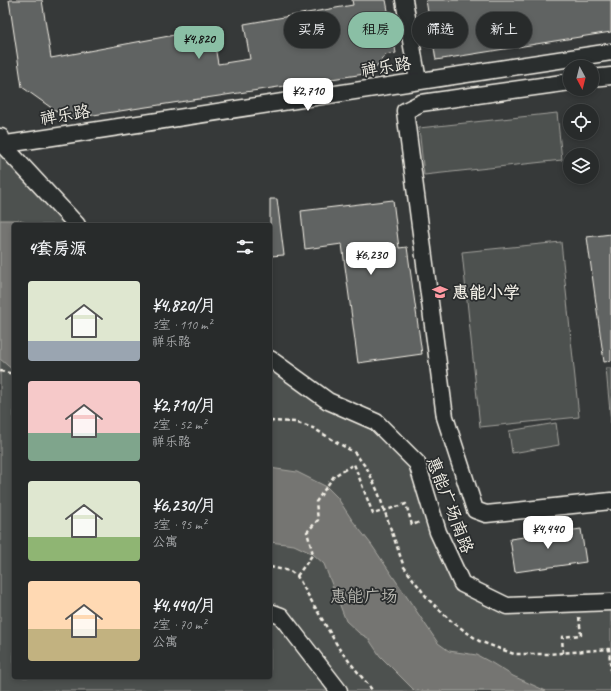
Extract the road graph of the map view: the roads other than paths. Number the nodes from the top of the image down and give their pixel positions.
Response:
1 (404, 0) edge
2 (611, 52) edge
3 (611, 76) edge
4 (599, 77) edge
5 (418, 81) junction
6 (563, 83) edge
7 (1, 141) edge
8 (75, 223) edge
9 (272, 360) edge
10 (611, 501) edge
11 (611, 602) edge
12 (272, 613) edge
13 (338, 691) edge

1 - 5 street
2 - 5 street, 禅乐路
3 - 4 street
5 - 7 street, 禅乐路
6 - 10 street
7 - 8 street
9 - 11 street, 惠能广场南路
12 - 13 street

